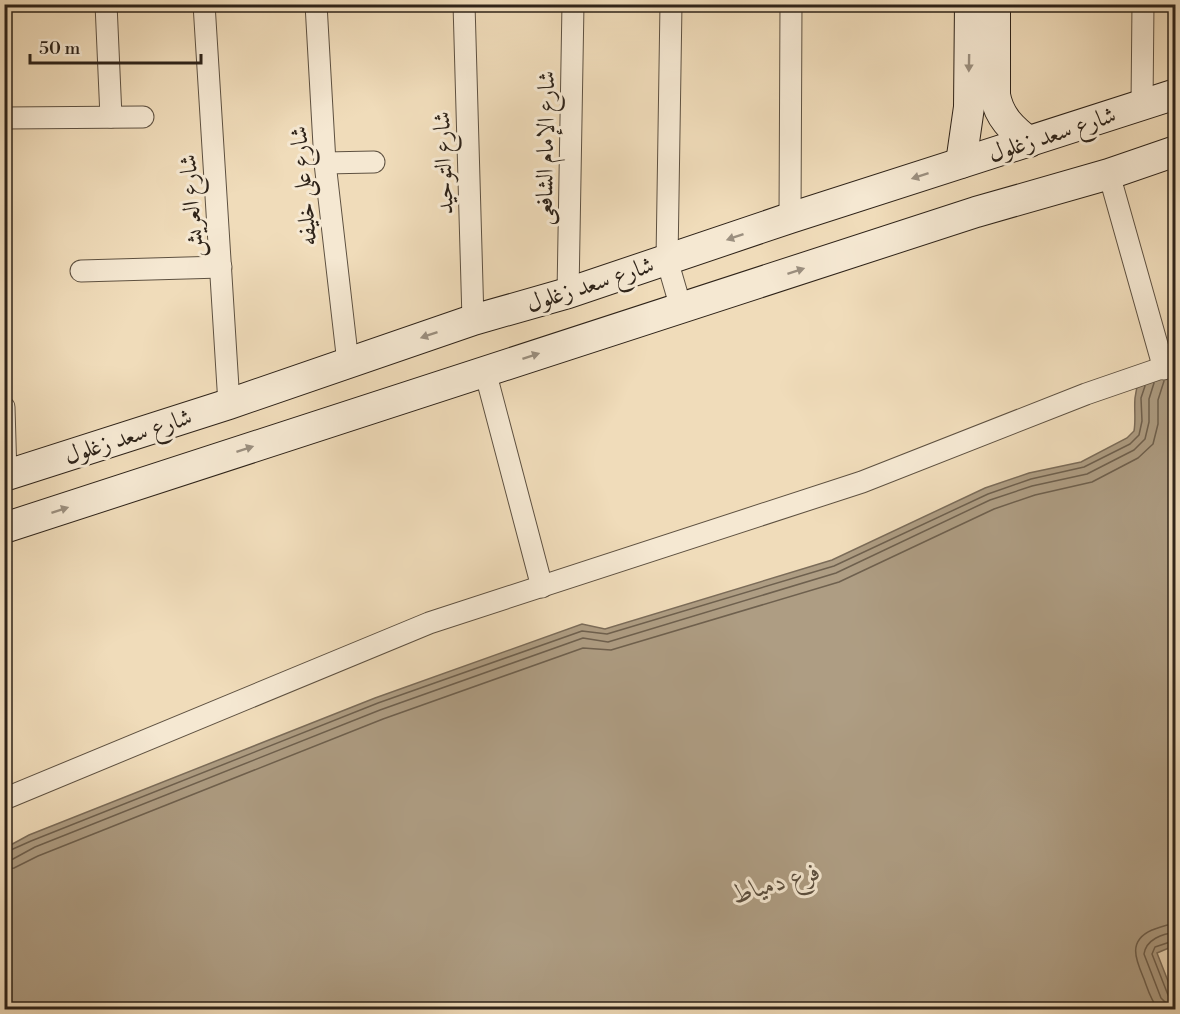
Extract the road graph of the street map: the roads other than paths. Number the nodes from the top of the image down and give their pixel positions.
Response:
1 (106, 4) edge
2 (204, 4) edge
3 (316, 4) edge
4 (464, 4) edge
5 (573, 4) edge
6 (671, 4) edge
7 (790, 4) edge
8 (970, 4) edge
9 (995, 4) edge
10 (1143, 4) edge
11 (1176, 94) edge
12 (1142, 105) junction
13 (111, 117) junction
14 (143, 117) dead end
15 (4, 118) edge
16 (1029, 142) junction
17 (1176, 151) edge
18 (374, 162) dead end
19 (325, 163) junction
20 (961, 163) junction
21 (1108, 174) junction
22 (790, 218) junction
23 (668, 260) junction
24 (221, 267) junction
25 (81, 271) dead end
26 (568, 293) junction
27 (681, 308) junction
28 (473, 320) junction
29 (348, 363) junction
30 (1170, 366) edge
31 (485, 371) junction
32 (229, 404) junction
33 (4, 407) edge
34 (5, 476) edge
35 (4, 528) edge
36 (542, 587) junction
37 (4, 799) edge

1 - 13 street
2 - 24 street, شارع العريش
3 - 19 street, شارع على خليفه
4 - 28 street, شارع التوحيد
5 - 26 street, شارع الإمام الشافعى
6 - 23 street
7 - 22 street
8 -> 20 main road
9 - 16 main road
10 - 12 street
11 - 12 main road, شارع سعد زغلول
12 - 16 main road, شارع سعد زغلول
13 - 14 street
13 - 15 street
16 - 20 main road, شارع سعد زغلول
17 - 21 main road, شارع سعد زغلول
18 - 19 street
19 - 29 street, شارع على خليفه
20 -> 22 main road, شارع سعد زغلول
27 -> 21 main road, شارع سعد زغلول
21 - 30 street
22 -> 23 main road, شارع سعد زغلول
23 - 26 main road, شارع سعد زغلول
23 - 27 street
24 - 25 street
24 - 32 street, شارع العريش
26 - 28 main road, شارع سعد زغلول
31 -> 27 main road, شارع سعد زغلول
28 -> 29 main road, شارع سعد زغلول
29 - 32 main road, شارع سعد زغلول
30 - 36 street
35 -> 31 main road, شارع سعد زغلول
31 - 36 street
32 - 34 main road, شارع سعد زغلول
33 - 34 street
36 - 37 street

